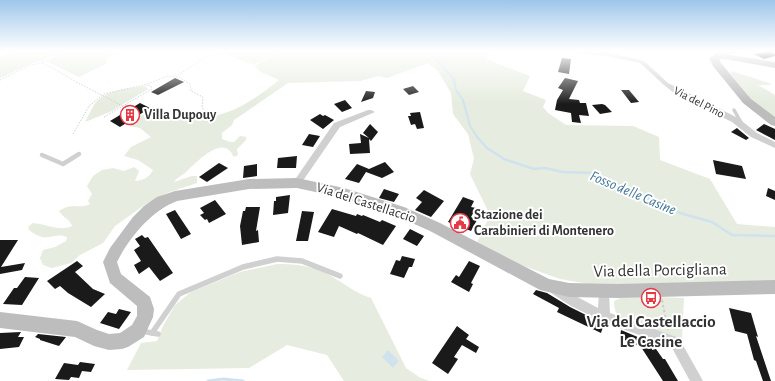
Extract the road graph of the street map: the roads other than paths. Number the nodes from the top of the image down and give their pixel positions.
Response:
1 (649, 69) edge
2 (720, 69) edge
3 (734, 110) dead end
4 (371, 112) dead end
5 (775, 122) edge
6 (742, 125) junction
7 (775, 146) edge
8 (79, 154) dead end
9 (42, 155) dead end
10 (297, 183) junction
11 (340, 276) dead end
12 (546, 285) joint
13 (775, 287) edge
14 (604, 291) junction
15 (572, 296) junction
16 (604, 316) junction
17 (0, 320) edge
18 (138, 331) junction
19 (697, 381) edge

1 - 6 street, Via del Pino
2 - 5 street
3 - 6 lane
4 - 10 street
6 - 7 street, Via del Pino
8 - 9 lane
10 - 12 street, Via del Castellaccio
10 - 18 street, Via del Castellaccio
11 - 18 lane
12 - 15 street, Via della Porcigliana
13 - 14 street, Via della Porcigliana
14 - 15 street, Via della Porcigliana
14 - 16 street
15 - 16 street
16 - 19 street
17 - 18 street

